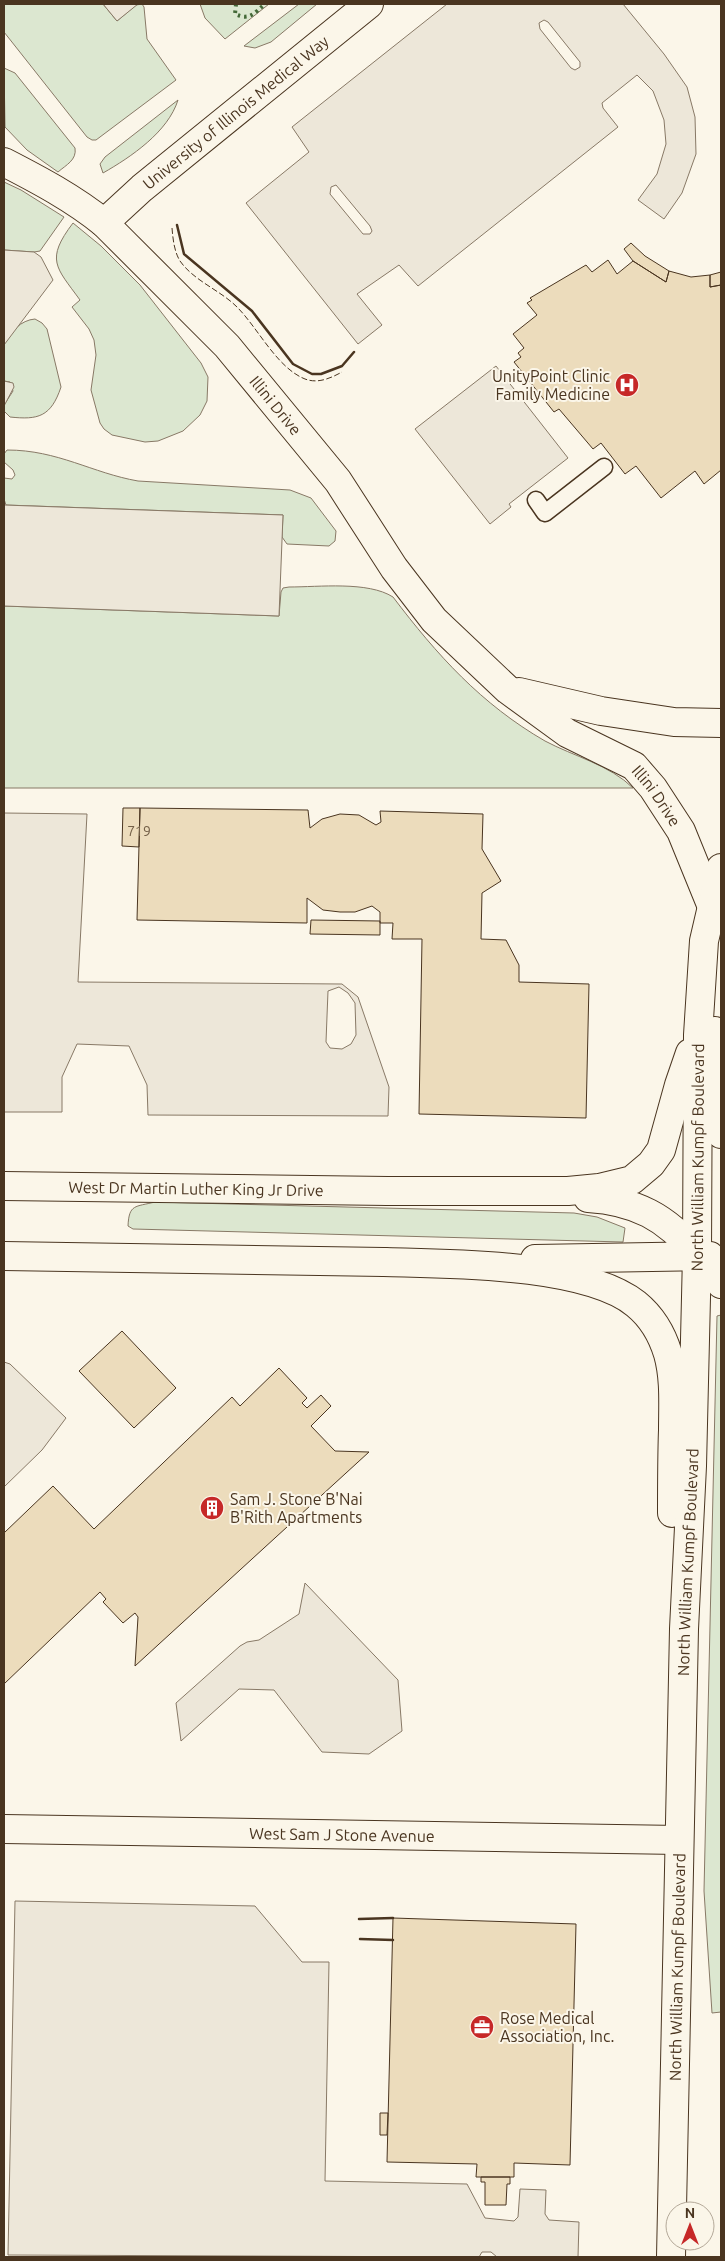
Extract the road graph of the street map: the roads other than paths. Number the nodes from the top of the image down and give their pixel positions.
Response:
1 (369, 4) edge
2 (4, 162) edge
3 (104, 223) junction
4 (604, 467) dead end
5 (536, 500) dead end
6 (508, 690) junction
7 (721, 723) edge
8 (721, 868) edge
9 (712, 907) junction
10 (714, 941) edge
11 (698, 1034) junction
12 (721, 1134) edge
13 (4, 1186) edge
14 (388, 1191) junction
15 (4, 1256) edge
16 (709, 1256) edge
17 (384, 1262) junction
18 (721, 1284) edge
19 (684, 1629) junction
20 (4, 1829) edge
21 (679, 1840) junction
22 (671, 2257) edge

1 - 3 main road, University of Illinois Medical Way
2 - 3 main road, Illini Drive
3 - 6 main road, Illini Drive
4 - 5 lane
6 - 7 main road
6 - 9 main road, Illini Drive
8 - 9 main road, North William Kumpf Boulevard
9 - 10 main road, North William Kumpf Boulevard
10 - 11 main road, North William Kumpf Boulevard
10 - 12 main road
11 - 14 main road
11 - 16 main road, North William Kumpf Boulevard
13 - 14 main road, West Dr Martin Luther King Jr Drive
14 - 16 main road
15 - 17 main road
16 - 17 main road
16 - 18 main road
16 - 19 main road, North William Kumpf Boulevard
17 - 19 main road
19 - 21 main road, North William Kumpf Boulevard
20 - 21 main road, West Sam J Stone Avenue
21 - 22 main road, North William Kumpf Boulevard

